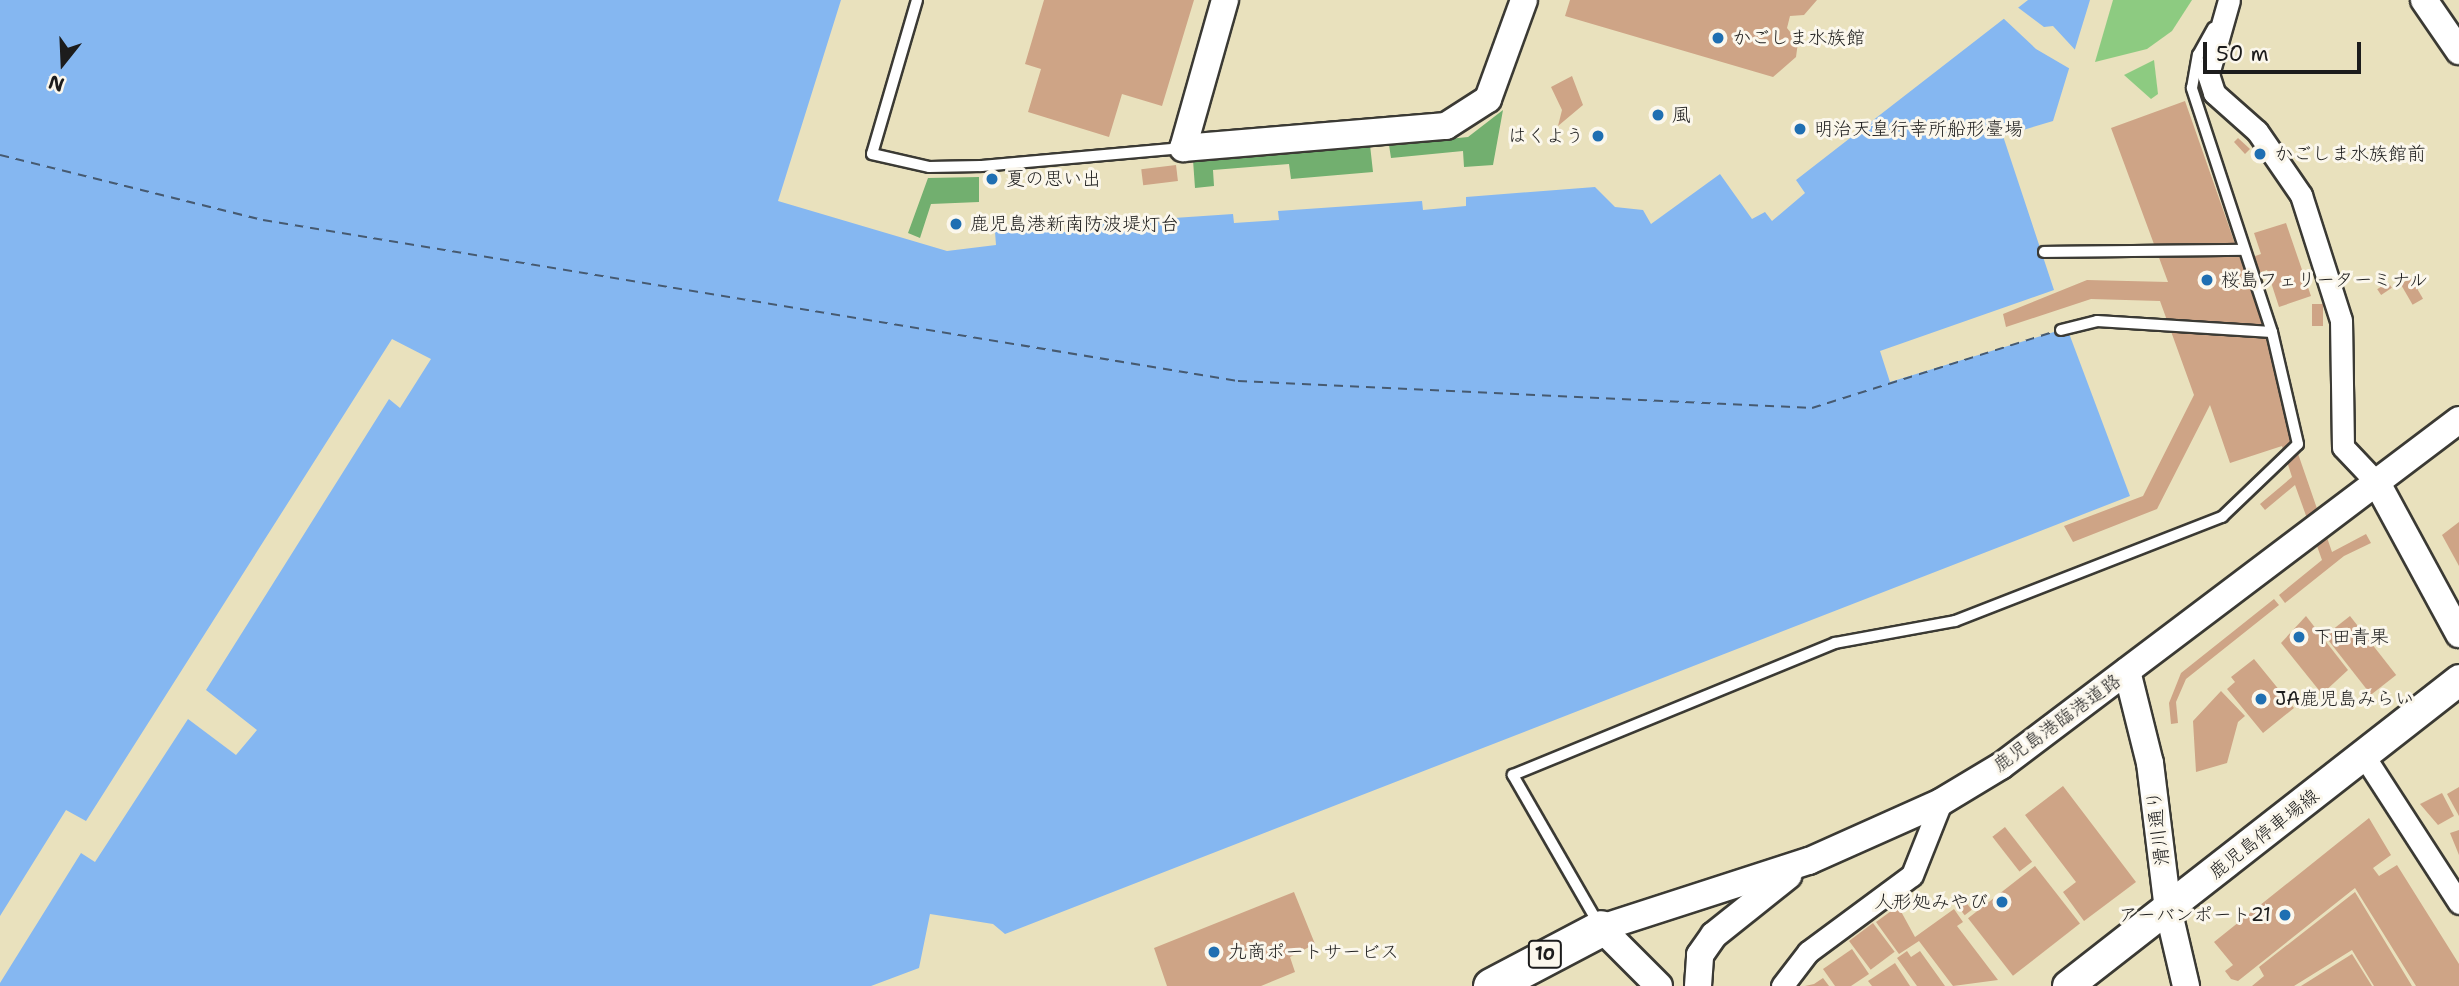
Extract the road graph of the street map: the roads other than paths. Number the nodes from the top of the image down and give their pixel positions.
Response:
1 (918, 0) edge
2 (1225, 0) edge
3 (1524, 0) edge
4 (2424, 0) edge
5 (2228, 1) edge
6 (2459, 51) edge
7 (1183, 148) junction
8 (2244, 250) junction
9 (2044, 252) dead end
10 (2061, 330) dead end
11 (2272, 332) junction
12 (2459, 420) edge
13 (2377, 483) junction
14 (2459, 634) edge
15 (2127, 671) junction
16 (2459, 680) edge
17 (2364, 756) junction
18 (1941, 802) junction
19 (1809, 861) junction
20 (2459, 903) edge
21 (2168, 909) junction
22 (1601, 928) junction
23 (1491, 986) edge
24 (1658, 986) edge
25 (1698, 986) edge
26 (1782, 986) edge
27 (2068, 986) edge
28 (2186, 986) edge

1 - 7 lane
2 - 7 street
3 - 7 street
4 - 6 street
5 - 8 lane
5 - 13 street
8 - 9 lane
8 - 11 lane
10 - 11 lane
11 - 22 lane
12 - 13 street, 鹿児島港臨港道路
13 - 14 street
13 - 15 street, 鹿児島港臨港道路
15 - 18 street, 鹿児島港臨港道路
15 - 21 street, 滑川通り
16 - 17 main road, 鹿児島停車場線
17 - 20 street
17 - 21 main road, 鹿児島停車場線
18 - 19 street, 鹿児島港臨港道路
18 - 26 street
19 - 22 street, 鹿児島港臨港道路
19 - 25 street
21 - 27 main road, 鹿児島停車場線
21 - 28 street, 滑川通り
22 - 23 highway, 10
22 - 24 street

